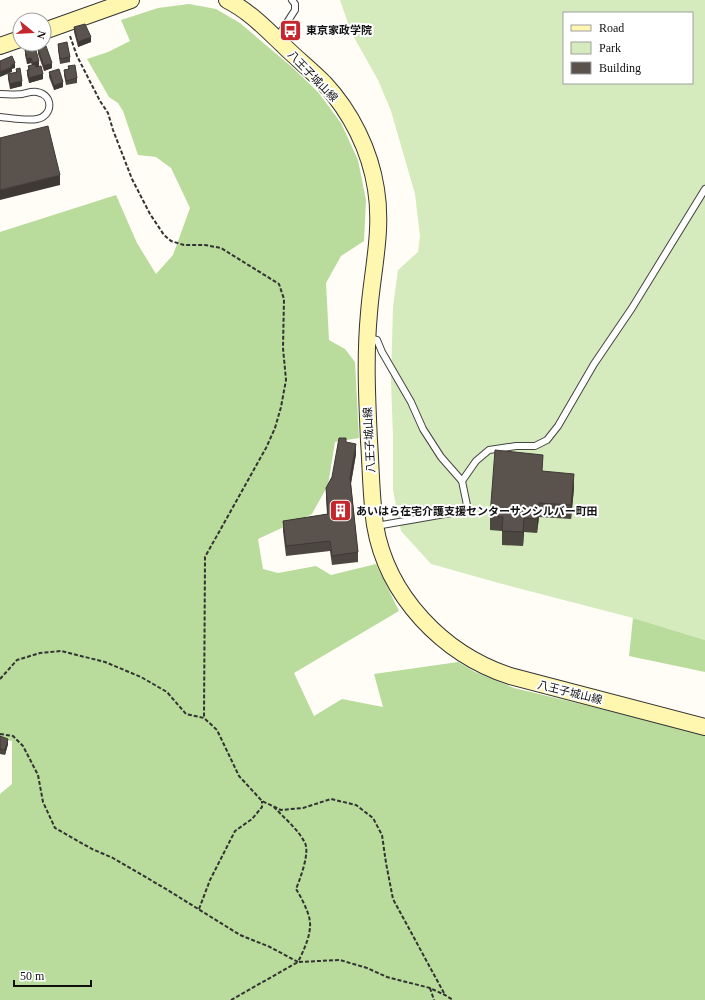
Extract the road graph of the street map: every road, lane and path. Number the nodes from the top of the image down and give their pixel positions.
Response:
1 (131, 0) edge
2 (292, 0) edge
3 (233, 1) edge
4 (66, 23) junction
5 (52, 28) edge
6 (276, 39) junction
7 (12, 42) edge
8 (0, 46) edge
9 (0, 94) edge
10 (0, 117) edge
11 (705, 189) edge
12 (367, 338) junction
13 (462, 481) junction
14 (376, 526) junction
15 (0, 679) edge
16 (204, 718) junction
17 (705, 727) edge
18 (0, 734) edge
19 (262, 801) junction
20 (272, 805) junction
21 (199, 909) junction
22 (298, 962) junction
23 (430, 988) junction
24 (445, 995) junction
25 (231, 1000) edge
26 (434, 1000) edge
27 (453, 1000) edge

1 - 4 main road
2 - 6 lane
3 - 6 main road, 八王子城山線
4 - 5 main road
4 - 16 path
6 - 12 main road, 八王子城山線
7 - 8 main road
9 - 10 lane
11 - 13 lane
12 - 13 lane
12 - 14 main road, 八王子城山線
13 - 14 lane
14 - 17 main road, 八王子城山線
15 - 16 path
16 - 19 path
18 - 21 path
19 - 20 path
19 - 21 path
20 - 22 path
20 - 24 path
21 - 22 path
22 - 23 path
22 - 25 path
23 - 24 path
23 - 26 path
24 - 27 path

